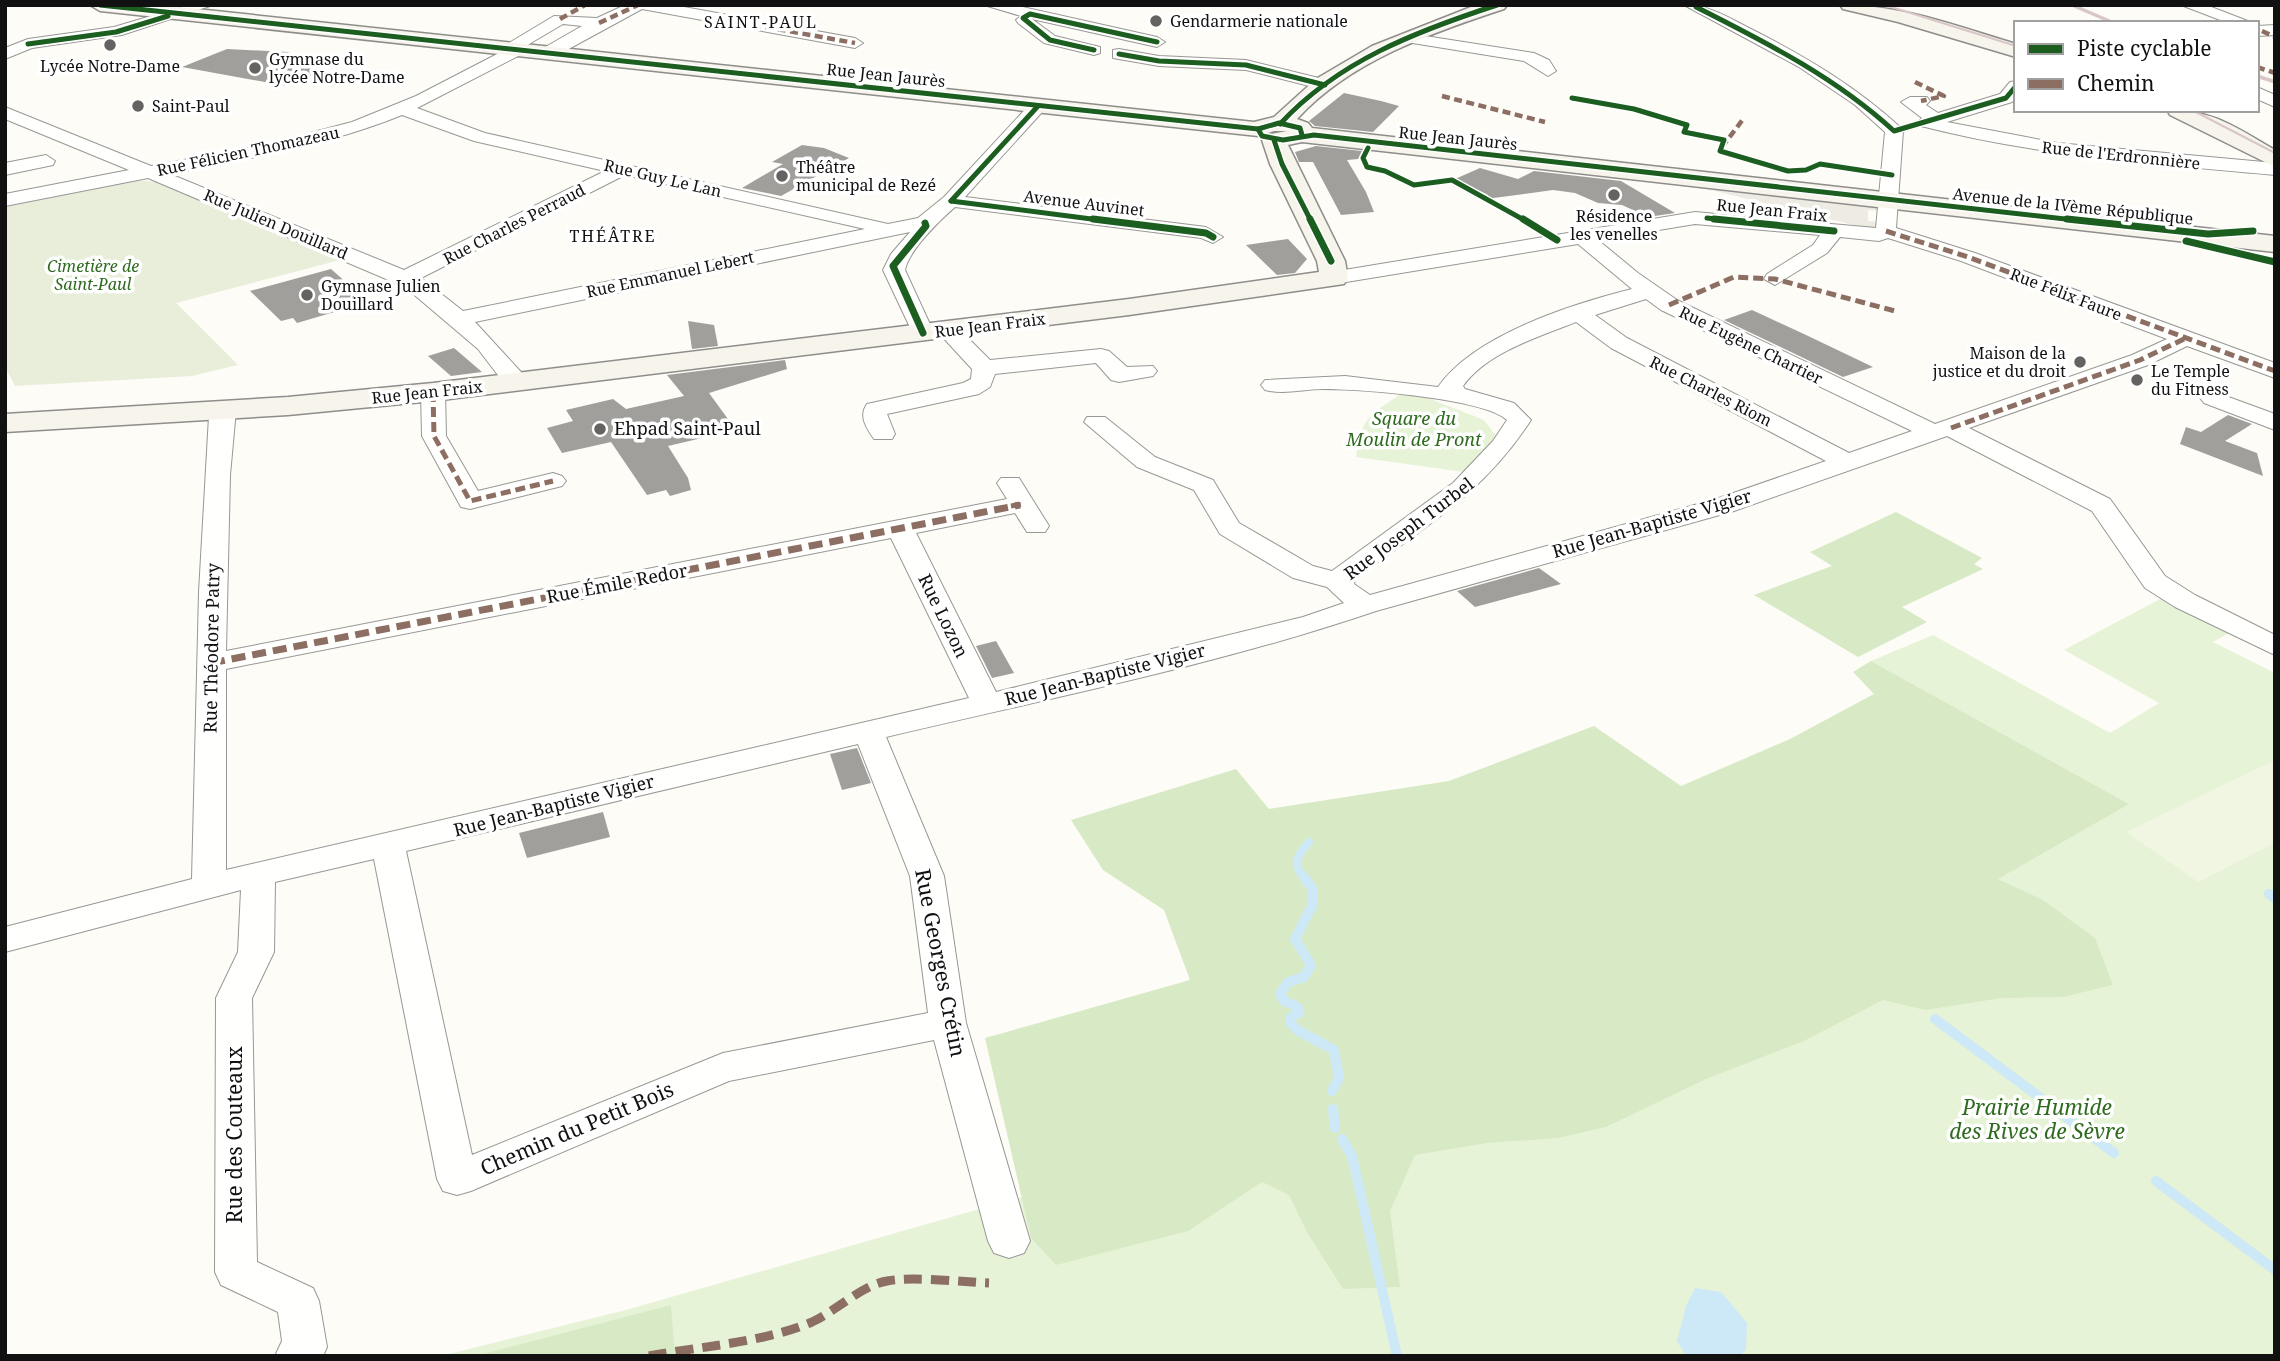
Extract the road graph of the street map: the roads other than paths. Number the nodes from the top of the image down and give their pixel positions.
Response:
1 (100, 5) edge
2 (205, 5) edge
3 (585, 5) edge
4 (638, 5) edge
5 (646, 5) edge
6 (992, 5) edge
7 (1497, 5) edge
8 (1850, 5) edge
9 (2189, 5) edge
10 (1694, 6) edge
11 (1026, 10) edge
12 (176, 13) junction
13 (560, 19) junction
14 (2239, 21) edge
15 (598, 23) junction
16 (12, 36) dead end
17 (1406, 38) junction
18 (1157, 42) dead end
19 (855, 43) dead end
20 (28, 44) junction
21 (514, 49) junction
22 (1094, 50) dead end
23 (2014, 50) edge
24 (548, 53) junction
25 (5, 54) edge
26 (1119, 54) dead end
27 (1548, 71) dead end
28 (1325, 85) junction
29 (2014, 88) edge
30 (2259, 93) edge
31 (1921, 102) dead end
32 (2275, 102) edge
33 (1038, 106) junction
34 (403, 109) junction
35 (5, 112) edge
36 (2182, 112) edge
37 (1932, 121) junction
38 (1271, 131) junction
39 (1894, 131) junction
40 (2275, 160) edge
41 (46, 161) dead end
42 (5, 169) edge
43 (623, 169) junction
44 (2275, 169) edge
45 (153, 172) junction
46 (1666, 174) joint
47 (5, 200) edge
48 (1889, 200) junction
49 (951, 201) junction
50 (925, 223) junction
51 (883, 230) junction
52 (1834, 231) junction
53 (1886, 231) junction
54 (2274, 233) edge
55 (1581, 236) junction
56 (1213, 237) dead end
57 (405, 278) junction
58 (1334, 278) junction
59 (1775, 279) dead end
60 (1647, 292) junction
61 (1580, 314) junction
62 (457, 319) junction
63 (935, 332) junction
64 (2184, 339) junction
65 (984, 368) junction
66 (2275, 371) edge
67 (1144, 372) dead end
68 (515, 382) junction
69 (1273, 386) dead end
70 (433, 392) junction
71 (1461, 398) junction
72 (2212, 398) dead end
73 (224, 410) junction
74 (1096, 422) dead end
75 (5, 423) edge
76 (2275, 423) edge
77 (1943, 430) junction
78 (883, 434) dead end
79 (1847, 462) junction
80 (553, 481) dead end
81 (1023, 504) dead end
82 (900, 528) junction
83 (1339, 582) junction
84 (1366, 605) junction
85 (2275, 646) edge
86 (211, 663) junction
87 (987, 704) junction
88 (868, 730) junction
89 (388, 846) junction
90 (258, 876) junction
91 (209, 886) junction
92 (5, 940) edge
93 (948, 1023) junction
94 (1009, 1241) dead end
95 (297, 1356) edge

1 - 12 main road, Rue Jean Jaurès
2 - 12 street
3 - 13 street, Rue Félicien Thomazeau
4 - 15 street
5 - 19 street
6 - 11 street
7 - 17 main road
8 - 23 main road
9 - 14 street
10 - 39 street
11 - 18 street
11 - 22 street
12 - 20 street
12 - 21 main road, Rue Jean Jaurès
13 - 15 street
13 - 21 street, Rue Félicien Thomazeau
15 - 24 street
16 - 20 street
17 - 27 street
17 - 28 main road
20 - 25 street
21 - 24 main road, Rue Jean Jaurès
21 - 34 street, Rue Félicien Thomazeau
24 - 33 main road, Rue Jean Jaurès
26 - 28 street
28 - 38 main road
29 - 37 street
30 - 32 street
31 - 37 street
33 - 38 main road, Rue Jean Jaurès
33 - 49 street
34 - 43 street, Rue Guy Le Lan
34 - 45 street, Rue Félicien Thomazeau
35 - 45 street, Rue Julien Douillard
36 - 40 main road
37 - 39 street
37 - 44 street, Rue de l'Erdronnière
38 - 46 main road, Rue Jean Jaurès
38 - 58 main road
39 - 48 street
41 - 42 street
43 - 51 street, Rue Guy Le Lan
43 - 57 street, Rue Charles Perraud
45 - 47 street, Rue Félicien Thomazeau
45 - 57 street, Rue Julien Douillard
46 - 48 main road, Avenue de la IVème République
48 - 53 street
48 - 54 main road, Avenue de la IVème République
49 - 50 street
49 - 56 street, Avenue Auvinet
50 - 51 street, Rue Guy Le Lan
50 - 63 street
51 - 62 street, Rue Emmanuel Lebert
52 - 53 street, Rue Jean Fraix
52 - 55 street, Rue Jean Fraix
52 - 59 street
53 - 64 street, Rue Félix Faure
55 - 58 street, Rue Jean Fraix
55 - 60 street, Rue Eugène Chartier
57 - 62 street, Rue Julien Douillard
58 - 63 main road, Rue Jean Fraix
60 - 61 street
60 - 77 street, Rue Eugène Chartier
61 - 71 street
61 - 79 street, Rue Charles Riom
62 - 68 street, Rue Julien Douillard
63 - 65 street
63 - 68 main road, Rue Jean Fraix
64 - 66 street, Rue Félix Faure
64 - 77 street, Rue Jean-Baptiste Vigier
65 - 67 street
65 - 78 street
68 - 70 main road, Rue Jean Fraix
69 - 71 street
70 - 73 main road, Rue Jean Fraix
70 - 80 street
71 - 83 street, Rue Joseph Turbel
72 - 76 street
73 - 75 main road, Rue Jean Fraix
73 - 86 street, Rue Théodore Patry
74 - 83 street
77 - 79 street, Rue Jean-Baptiste Vigier
77 - 85 street, Rue Eugène Chartier
79 - 84 street, Rue Jean-Baptiste Vigier
81 - 82 street, Rue Émile Redor
82 - 86 street, Rue Émile Redor
82 - 87 street, Rue Lozon
83 - 84 street, Rue Joseph Turbel
84 - 87 street, Rue Jean-Baptiste Vigier
86 - 91 street, Rue Théodore Patry
87 - 88 street, Rue Jean-Baptiste Vigier
88 - 89 street, Rue Jean-Baptiste Vigier
88 - 93 street, Rue Georges Crétin
89 - 90 street, Rue Jean-Baptiste Vigier
89 - 93 street, Chemin du Petit Bois
90 - 91 street, Rue Jean-Baptiste Vigier
90 - 95 street, Rue des Couteaux
91 - 92 street, Rue Jean-Baptiste Vigier
93 - 94 street, Rue Georges Crétin

